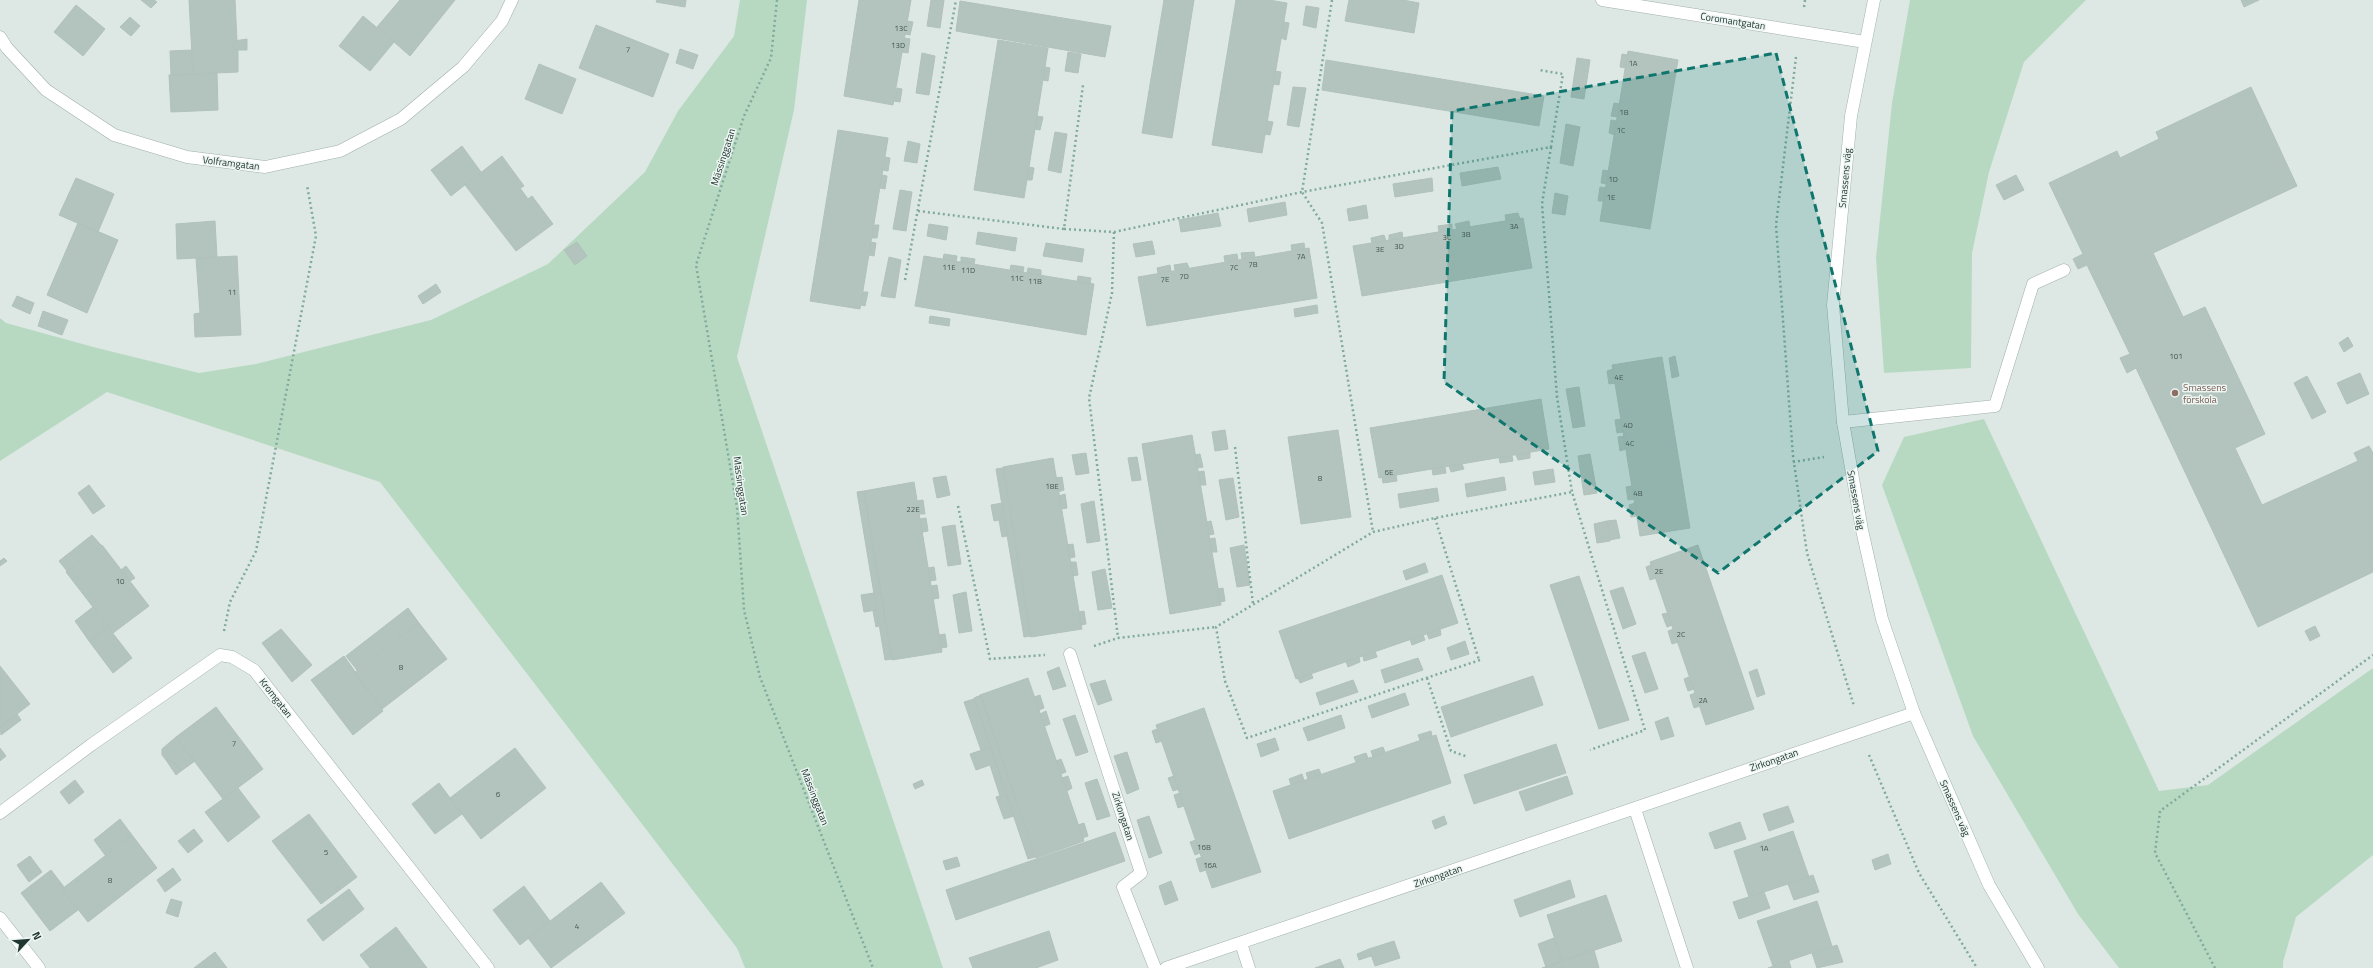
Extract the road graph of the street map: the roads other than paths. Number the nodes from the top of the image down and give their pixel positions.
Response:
1 (512, 0) edge
2 (1602, 0) edge
3 (1874, 0) edge
4 (0, 37) edge
5 (1865, 42) junction
6 (2064, 270) dead end
7 (1843, 422) junction
8 (1070, 654) road end
9 (1914, 713) junction
10 (1635, 809) junction
11 (0, 813) edge
12 (0, 918) edge
13 (1241, 943) junction
14 (39, 968) edge
15 (488, 968) edge
16 (1155, 968) edge
17 (1166, 968) edge
18 (1249, 968) edge
19 (1687, 968) edge
20 (2038, 968) edge

1 - 4 street, Volframgatan
2 - 5 street, Coromantgatan
3 - 5 street, Smassens väg
5 - 7 street, Smassens väg
6 - 7 street
7 - 9 street, Smassens väg
8 - 16 street, Zirkongatan
9 - 10 street, Zirkongatan
9 - 20 street, Smassens väg
10 - 13 street, Zirkongatan
10 - 19 street
11 - 15 street, Kromgatan
12 - 14 street
13 - 17 street, Zirkongatan
13 - 18 street

